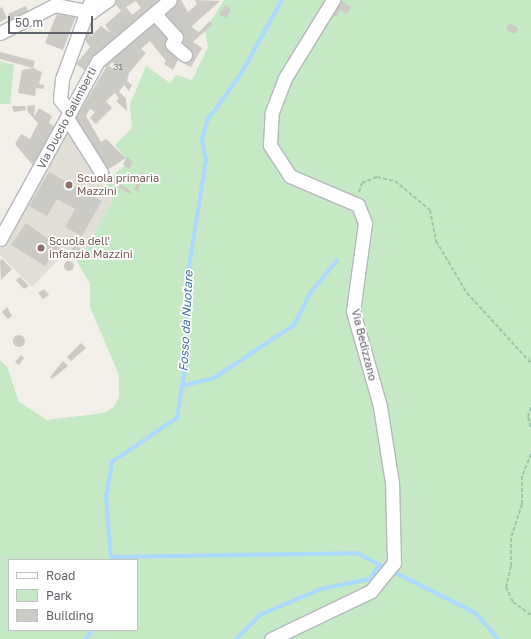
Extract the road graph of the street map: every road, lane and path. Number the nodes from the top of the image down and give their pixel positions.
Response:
1 (91, 0) edge
2 (108, 0) edge
3 (170, 0) edge
4 (333, 0) edge
5 (53, 3) edge
6 (86, 12) junction
7 (155, 14) junction
8 (0, 33) edge
9 (185, 55) dead end
10 (69, 115) junction
11 (101, 172) dead end
12 (358, 205) junction
13 (0, 239) edge
14 (531, 363) edge
15 (531, 408) edge
16 (531, 428) edge
17 (531, 454) edge
18 (531, 615) edge
19 (271, 639) edge

1 - 6 street
2 - 6 street
3 - 7 street, Via Duccio Galimberti
4 - 12 street
5 - 6 street
5 - 8 street
6 - 10 street
7 - 9 street
7 - 10 street, Via Duccio Galimberti
10 - 11 street
10 - 13 street, Via Duccio Galimberti
12 - 14 path
12 - 19 street, Via Bedizzano
15 - 16 path
17 - 18 path

